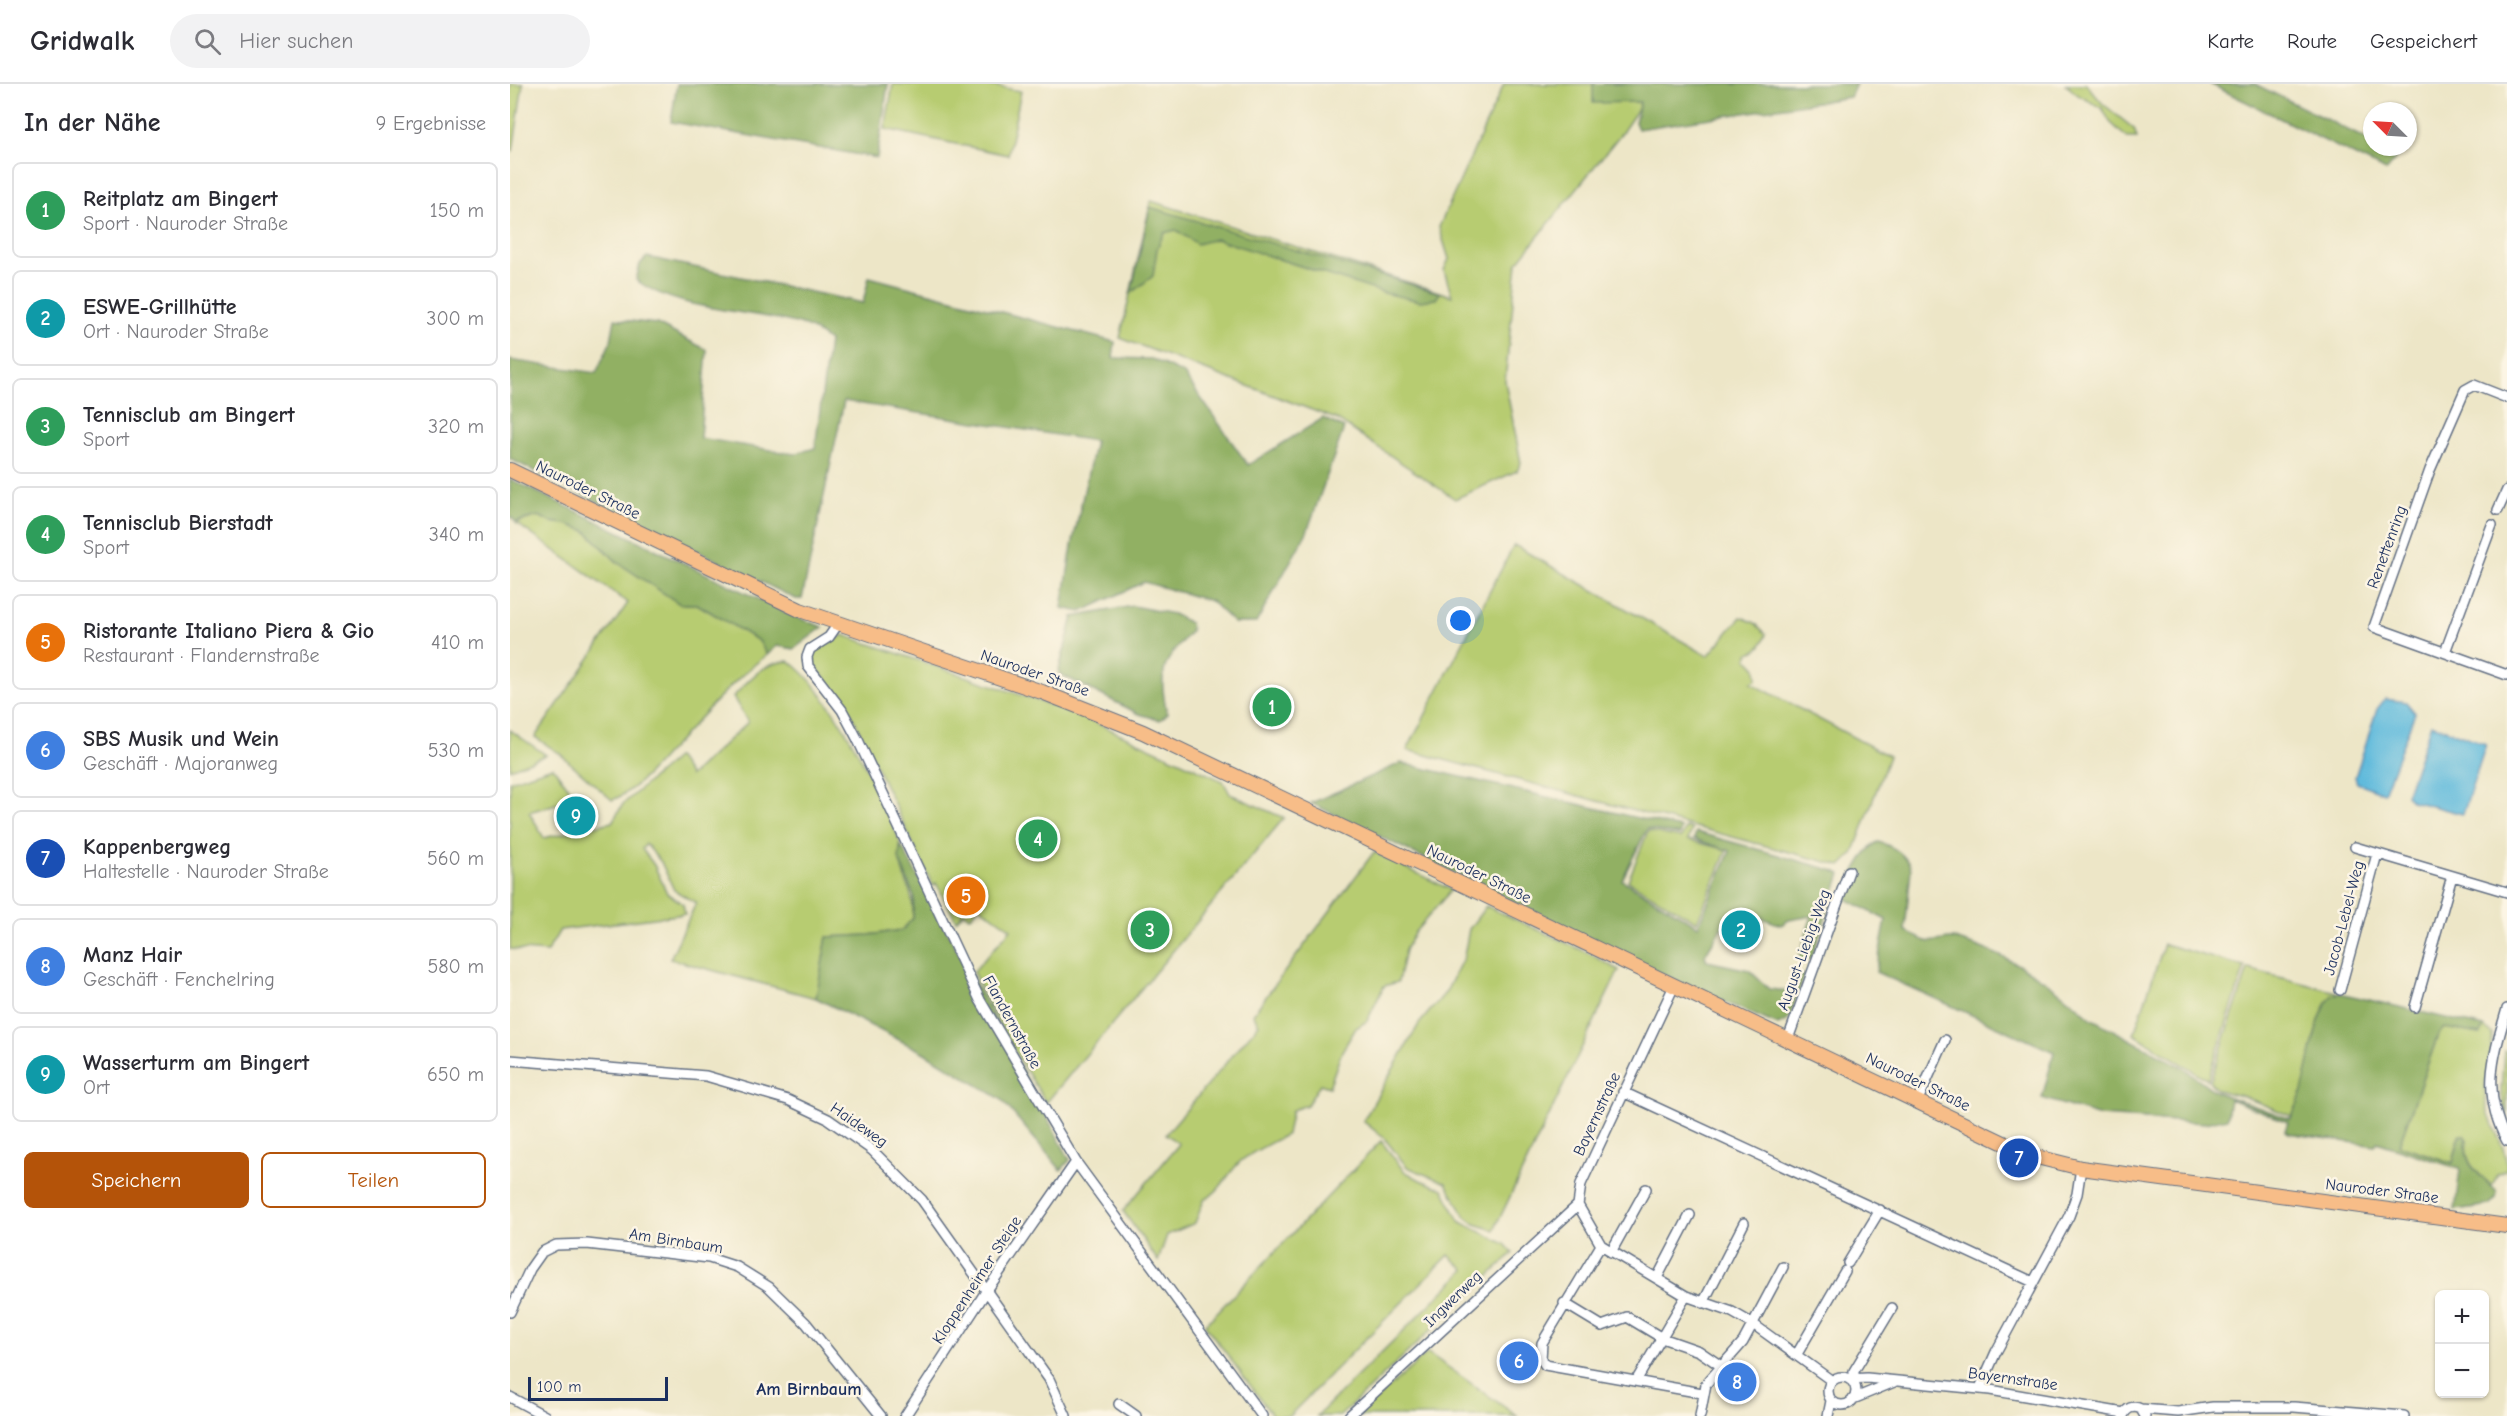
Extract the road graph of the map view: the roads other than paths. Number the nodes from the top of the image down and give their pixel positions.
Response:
1 (2507, 398) edge
2 (510, 470) edge
3 (2507, 490) edge
4 (2499, 510) dead end
5 (2492, 525) dead end
6 (838, 624) junction
7 (2445, 652) junction
8 (2507, 675) edge
9 (2355, 847) dead end
10 (2377, 854) junction
11 (1849, 872) dead end
12 (2452, 876) junction
13 (2507, 892) edge
14 (1674, 986) junction
15 (2340, 990) dead end
16 (2415, 1007) dead end
17 (2507, 1009) edge
18 (1788, 1038) junction
19 (1945, 1040) dead end
20 (510, 1060) edge
21 (1623, 1092) junction
22 (1917, 1100) junction
23 (2507, 1141) edge
24 (1076, 1162) junction
25 (2081, 1168) junction
26 (1646, 1189) dead end
27 (1578, 1205) junction
28 (1880, 1210) junction
29 (1690, 1215) dead end
30 (2507, 1216) edge
31 (2457, 1217) junction
32 (1744, 1223) dead end
33 (2507, 1226) edge
34 (1601, 1245) junction
35 (1611, 1252) junction
36 (1784, 1267) dead end
37 (1657, 1278) junction
38 (2033, 1282) junction
39 (987, 1290) junction
40 (1686, 1296) junction
41 (1564, 1303) junction
42 (1703, 1303) junction
43 (1892, 1308) dead end
44 (510, 1312) edge
45 (1753, 1324) junction
46 (1662, 1338) junction
47 (1797, 1354) junction
48 (1721, 1366) junction
49 (1851, 1378) junction
50 (1636, 1381) junction
51 (1832, 1381) junction
52 (1896, 1381) junction
53 (1980, 1388) junction
54 (1702, 1394) junction
55 (510, 1397) edge
56 (1853, 1399) junction
57 (1832, 1401) junction
58 (1119, 1404) dead end
59 (2178, 1412) junction
60 (2143, 1413) edge
61 (2123, 1415) edge
62 (545, 1416) edge
63 (881, 1416) edge
64 (905, 1416) edge
65 (1066, 1416) edge
66 (1136, 1416) edge
67 (1262, 1416) edge
68 (1349, 1416) edge
69 (1700, 1416) edge
70 (1828, 1416) edge
71 (2167, 1416) edge
72 (2404, 1416) edge

1 - 7 street, Renettenring
2 - 6 main road, Nauroder Straße
3 - 4 street
5 - 7 street
6 - 14 main road, Nauroder Straße
6 - 24 street, Flandernstraße
7 - 8 street, Renettenring
9 - 10 street
10 - 12 street
10 - 15 street, Jacob-Lebel-Weg
11 - 18 street, August-Liebig-Weg
12 - 13 street
12 - 16 street
14 - 18 main road, Nauroder Straße
14 - 21 street, Bayernstraße
17 - 23 street
18 - 22 main road, Nauroder Straße
19 - 22 street
20 - 39 street, Haideweg
21 - 27 street, Bayernstraße
21 - 28 street
22 - 25 main road, Nauroder Straße
24 - 39 street, Kloppenheimer Steige
24 - 67 street, Flandernstraße
25 - 31 main road, Nauroder Straße
25 - 38 street
26 - 35 street
27 - 34 street
27 - 68 street, Ingwerweg
28 - 38 street
28 - 47 street
29 - 37 street
30 - 31 main road, Nauroder Straße
31 - 33 main road, Nauroder Straße
32 - 42 street
34 - 35 street
34 - 41 street
35 - 37 street
36 - 45 street
37 - 40 street
38 - 53 street
39 - 64 street, Kloppenheimer Steige
39 - 65 street, Haideweg
40 - 42 street
40 - 46 street
41 - 46 street
41 - 50 street
42 - 45 street
43 - 49 street
44 - 63 street, Am Birnbaum
45 - 47 street
45 - 48 street
46 - 48 street
46 - 50 street
47 - 51 street
48 - 54 street
49 - 51 street
49 - 52 street, Bayernstraße
49 - 56 street
50 - 54 street
51 - 57 street
52 - 53 street, Bayernstraße
52 - 56 street, Bayernstraße
53 - 61 street, Bayernstraße
54 - 69 street
55 - 62 street
56 - 57 street
57 - 70 street
58 - 66 street
59 - 60 street
59 - 71 street
59 - 72 street
60 - 61 street

